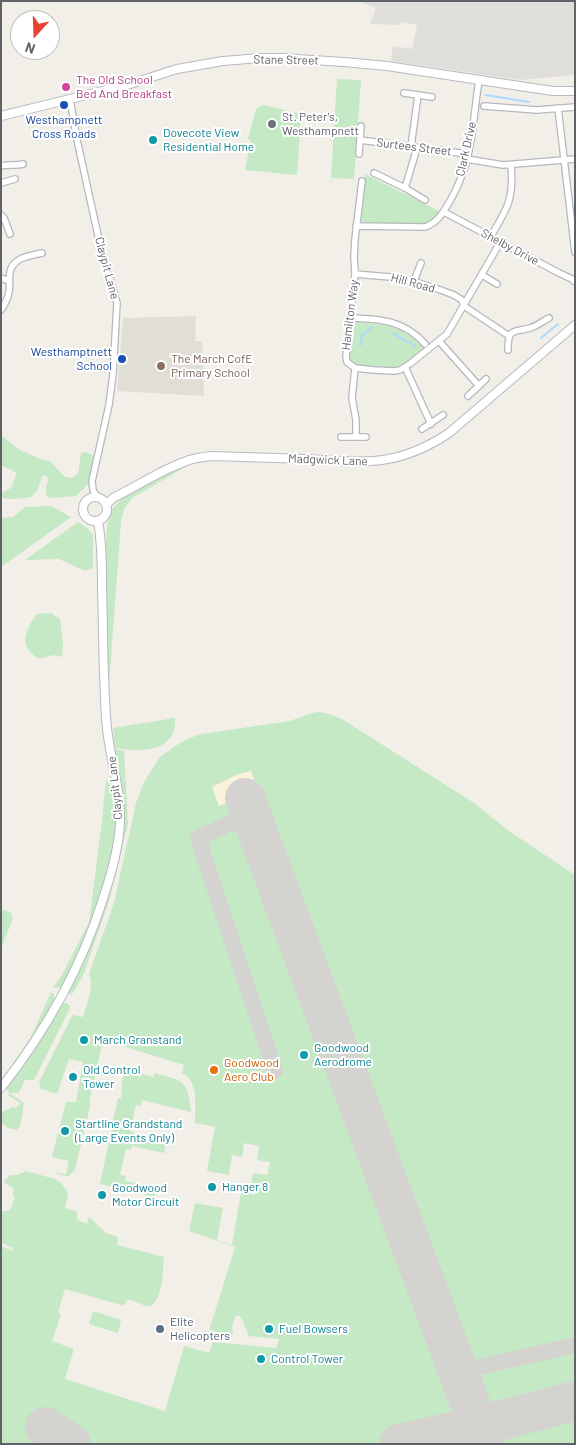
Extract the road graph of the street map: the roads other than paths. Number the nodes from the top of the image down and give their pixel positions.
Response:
1 (479, 80) junction
2 (575, 91) edge
3 (404, 93) dead end
4 (418, 95) junction
5 (432, 97) dead end
6 (70, 99) junction
7 (484, 106) dead end
8 (575, 107) edge
9 (558, 108) junction
10 (1, 116) edge
11 (361, 126) dead end
12 (360, 140) junction
13 (414, 148) junction
14 (359, 154) dead end
15 (467, 156) junction
16 (575, 159) edge
17 (563, 160) junction
18 (22, 164) dead end
19 (511, 165) junction
20 (1, 166) edge
21 (374, 174) dead end
22 (15, 180) dead end
23 (362, 181) dead end
24 (1, 183) edge
25 (406, 188) junction
26 (425, 200) dead end
27 (444, 212) junction
28 (1, 215) edge
29 (356, 226) junction
30 (10, 234) dead end
31 (491, 236) junction
32 (501, 242) junction
33 (575, 252) edge
34 (42, 253) dead end
35 (421, 263) dead end
36 (575, 271) edge
37 (355, 274) junction
38 (482, 275) junction
39 (1, 278) edge
40 (573, 280) edge
41 (9, 281) junction
42 (414, 282) junction
43 (497, 284) dead end
44 (464, 306) junction
45 (1, 310) edge
46 (351, 318) junction
47 (549, 318) dead end
48 (575, 325) edge
49 (509, 336) junction
50 (439, 341) junction
51 (425, 344) dead end
52 (508, 350) dead end
53 (405, 367) junction
54 (355, 368) junction
55 (486, 379) dead end
56 (479, 386) junction
57 (468, 396) dead end
58 (443, 415) dead end
59 (431, 424) junction
60 (422, 429) dead end
61 (341, 436) dead end
62 (356, 437) junction
63 (366, 437) dead end
64 (97, 497) junction
65 (106, 505) junction
66 (98, 521) junction
67 (1, 1088) edge

1 - 2 street, Stane Street
1 - 6 street, Stane Street
1 - 15 street, Clark Drive
3 - 4 street
4 - 5 street
4 - 13 street
6 - 10 street, Stane Street
6 - 64 street, Claypit Lane
7 - 9 street
8 - 9 street
9 - 17 street
11 - 12 street
12 - 13 street, Surtees Street
12 - 14 street
13 - 15 street, Surtees Street
13 - 25 street
15 - 19 street, Surtees Street
15 - 27 street, Clark Drive
16 - 17 street, Surtees Street
17 - 19 street, Surtees Street
17 - 33 street
18 - 20 street
19 - 31 street
21 - 25 street
22 - 24 street
23 - 29 street, Hamilton Way
25 - 26 street
27 - 29 street, Clark Drive
27 - 31 street, Shelby Drive
28 - 30 street
29 - 37 street, Hamilton Way
31 - 32 street, Shelby Drive
32 - 38 street
32 - 40 street, Shelby Drive
34 - 41 street
35 - 42 street
36 - 40 street
37 - 42 street, Hill Road
37 - 46 street, Hamilton Way
38 - 43 street
38 - 44 street
39 - 41 street
41 - 45 street
42 - 44 street, Hill Road
44 - 49 street, Hill Road
44 - 50 street
46 - 51 street
46 - 54 street, Hamilton Way
47 - 49 street
48 - 65 street, Madgwick Lane
49 - 52 street
50 - 53 street
50 - 56 street
53 - 54 street, Hamilton Way
53 - 59 street
54 - 62 street
55 - 56 street
56 - 57 street
58 - 59 street
59 - 60 street
61 - 62 street
62 - 63 street
64 - 65 street
64 - 66 street
65 - 66 street
66 - 67 street, Claypit Lane

